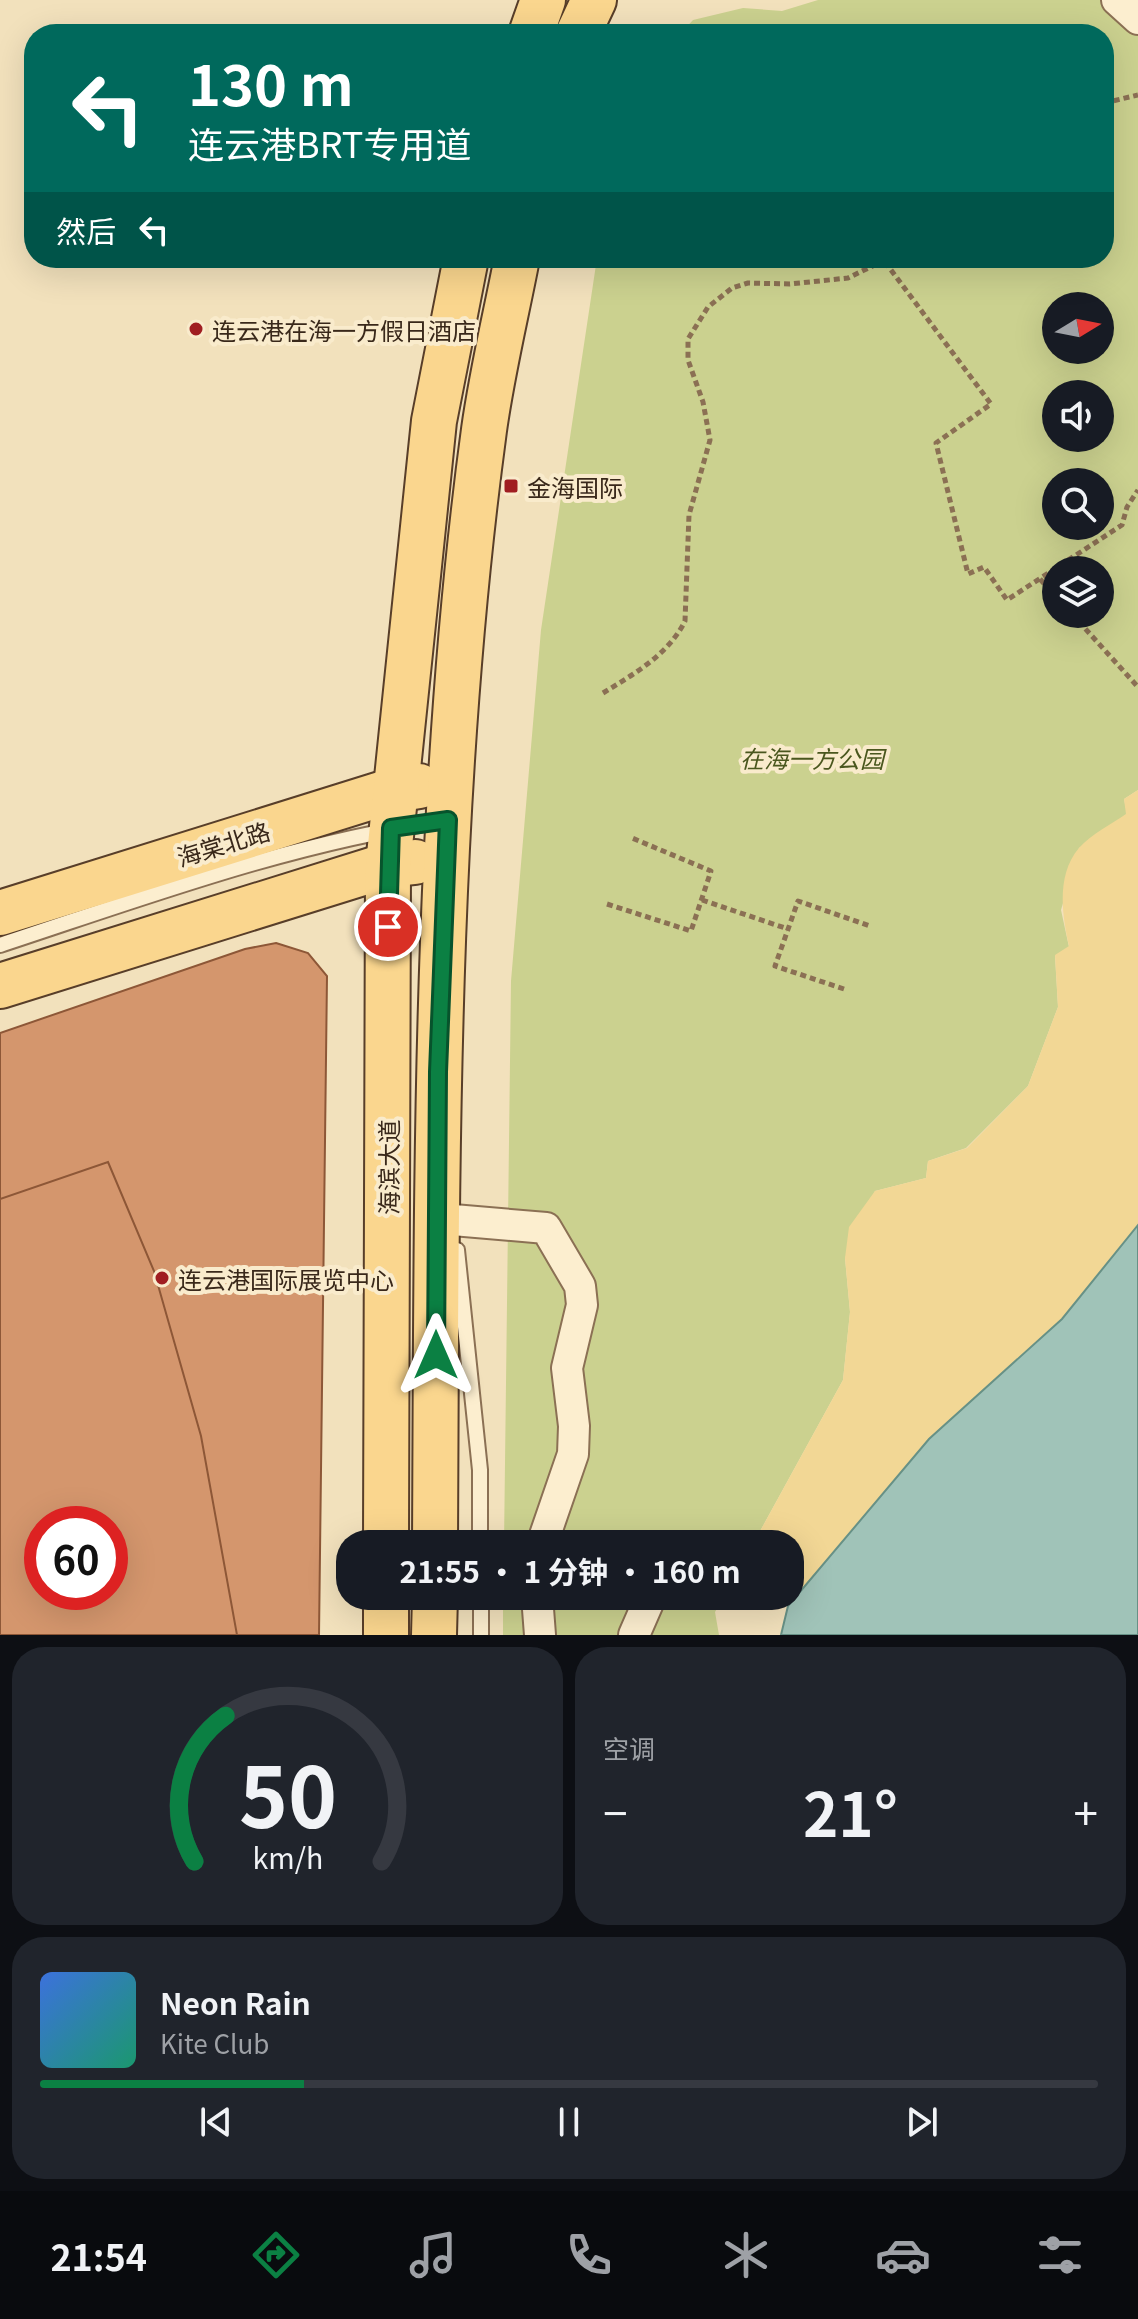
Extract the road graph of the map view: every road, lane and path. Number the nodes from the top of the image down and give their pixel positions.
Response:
1 (543, 0) edge
2 (1117, 0) edge
3 (1138, 19) edge
4 (535, 24) edge
5 (1138, 95) edge
6 (1114, 101) edge
7 (464, 268) edge
8 (515, 268) edge
9 (870, 268) edge
10 (893, 268) edge
11 (1138, 490) edge
12 (1040, 579) junction
13 (1042, 581) edge
14 (1085, 628) edge
15 (1138, 687) edge
16 (603, 693) dead end
17 (448, 820) junction
18 (391, 828) junction
19 (632, 838) dead end
20 (702, 900) junction
21 (607, 904) dead end
22 (0, 913) edge
23 (870, 926) dead end
24 (788, 929) junction
25 (0, 945) edge
26 (0, 986) edge
27 (844, 989) dead end
28 (438, 1072) junction
29 (453, 1220) junction
30 (386, 1530) edge
31 (435, 1530) edge
32 (480, 1530) edge
33 (547, 1530) edge
34 (386, 1610) edge
35 (435, 1610) edge
36 (481, 1610) edge
37 (538, 1610) edge
38 (645, 1610) edge
39 (386, 1635) edge
40 (434, 1635) edge
41 (481, 1635) edge
42 (540, 1635) edge
43 (634, 1635) edge

1 - 4 main road
2 - 3 street
5 - 6 path
7 - 18 main road, 海滨大道
8 - 17 main road
9 - 16 path
10 - 12 path
11 - 12 path
12 - 13 path
14 - 15 path
17 - 18 main road, 海棠北路
17 - 18 main road, 海棠北路
17 - 28 main road
18 - 22 main road, 海棠北路
18 - 25 lane
18 - 26 main road, 海棠北路
18 - 30 main road, 海滨大道
19 - 20 path
20 - 21 path
20 - 24 path
23 - 24 path
24 - 27 path
28 - 29 lane
28 - 31 main road
29 - 32 lane
29 - 33 street
34 - 39 main road
35 - 40 main road
36 - 41 lane
37 - 42 street
38 - 43 street

